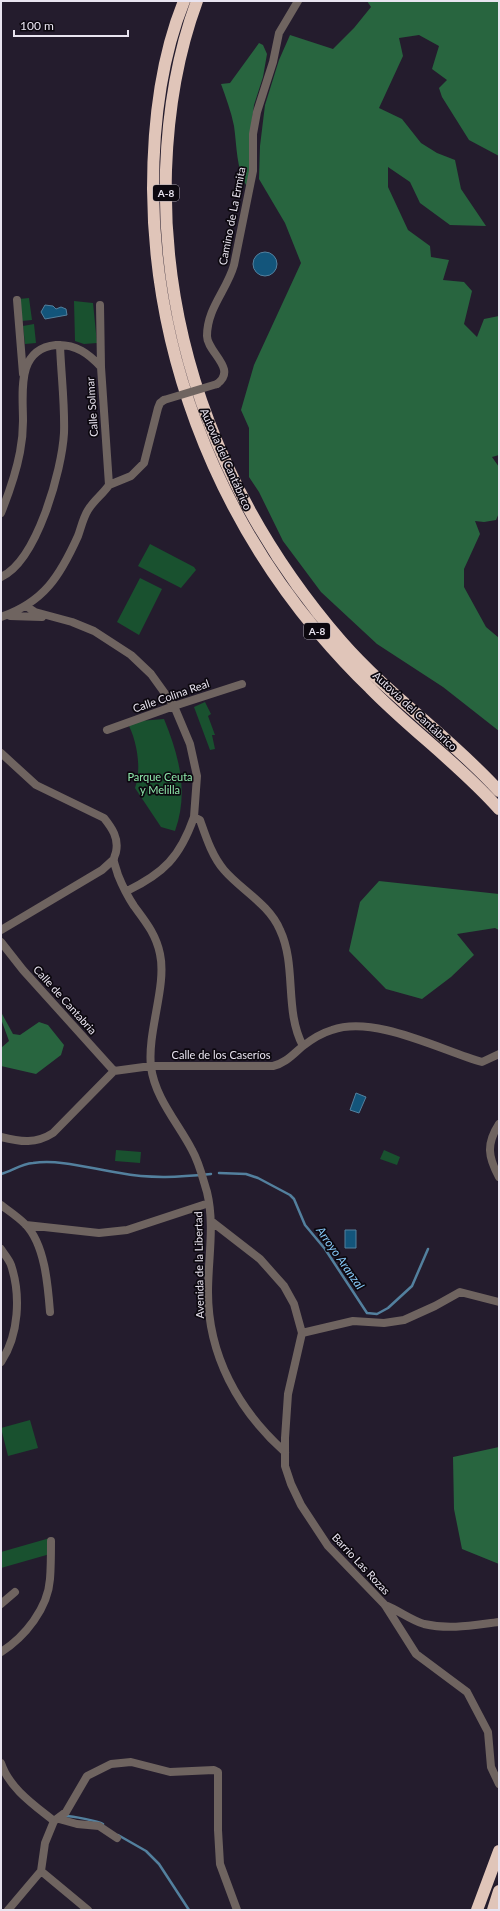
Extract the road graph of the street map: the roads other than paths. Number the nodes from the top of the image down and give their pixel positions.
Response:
1 (184, 1) edge
2 (197, 1) edge
3 (298, 1) edge
4 (17, 300) dead end
5 (100, 305) dead end
6 (60, 345) junction
7 (101, 367) junction
8 (23, 377) junction
9 (109, 484) junction
10 (1, 513) edge
11 (1, 576) edge
12 (26, 606) junction
13 (2, 617) edge
14 (51, 617) junction
15 (242, 684) dead end
16 (174, 706) junction
17 (107, 730) dead end
18 (1, 753) edge
19 (499, 791) edge
20 (499, 809) edge
21 (194, 817) junction
22 (113, 860) junction
23 (126, 892) junction
24 (1, 930) edge
25 (1, 942) edge
26 (303, 1046) junction
27 (499, 1054) edge
28 (151, 1066) junction
29 (114, 1071) junction
30 (499, 1124) edge
31 (1, 1137) edge
32 (499, 1177) edge
33 (209, 1203) junction
34 (1, 1205) edge
35 (211, 1221) junction
36 (26, 1225) junction
37 (1, 1249) edge
38 (499, 1302) edge
39 (50, 1312) dead end
40 (302, 1333) junction
41 (1, 1362) edge
42 (285, 1452) junction
43 (51, 1541) dead end
44 (15, 1592) dead end
45 (1, 1604) edge
46 (385, 1605) junction
47 (499, 1622) edge
48 (1, 1652) edge
49 (1, 1763) edge
50 (499, 1784) edge
51 (56, 1820) junction
52 (117, 1838) dead end
53 (499, 1851) edge
54 (41, 1871) junction
55 (499, 1891) edge
56 (8, 1910) edge
57 (88, 1910) edge
58 (237, 1910) edge
59 (478, 1910) edge
60 (492, 1910) edge

1 - 20 highway, Autovía del Cantábrico / A-8
2 - 19 highway, Autovía del Cantábrico / A-8
3 - 9 street, Camino de La Ermita, bridge
4 - 8 street
5 - 7 street
6 - 7 street, Calle Solmar
6 - 8 street, Calle Solmar
6 - 11 street
7 - 9 street, Calle Solmar
8 - 10 street, Calle Solmar
9 - 12 street
12 - 13 street
12 - 14 street
13 - 14 street
14 - 16 street
15 - 16 street, Calle Colina Real
16 - 17 street, Calle Colina Real
16 - 21 street
18 - 22 street
21 - 23 street
21 - 26 street
22 - 23 street
22 - 24 street
23 - 28 street
25 - 29 street, Calle de Cantabria
26 - 27 street, Calle de los Caseríos
26 - 28 street, Calle de los Caseríos
28 - 29 street, Calle de los Caseríos
28 - 33 street, Avenida de la Libertad
29 - 31 street
30 - 32 street
33 - 35 street, Avenida de la Libertad
33 - 36 street
34 - 36 street
35 - 40 street
35 - 42 street, Avenida de la Libertad
36 - 39 street
37 - 41 street
38 - 40 street
40 - 42 street, Barrio Las Rozas
42 - 46 street, Barrio Las Rozas
43 - 48 street
44 - 45 street
46 - 47 street, Barrio Las Rozas
46 - 50 street, Barrio Las Rozas
49 - 51 street
51 - 52 street
51 - 54 street
51 - 58 street
53 - 59 highway
54 - 56 street
54 - 57 street
55 - 60 highway

